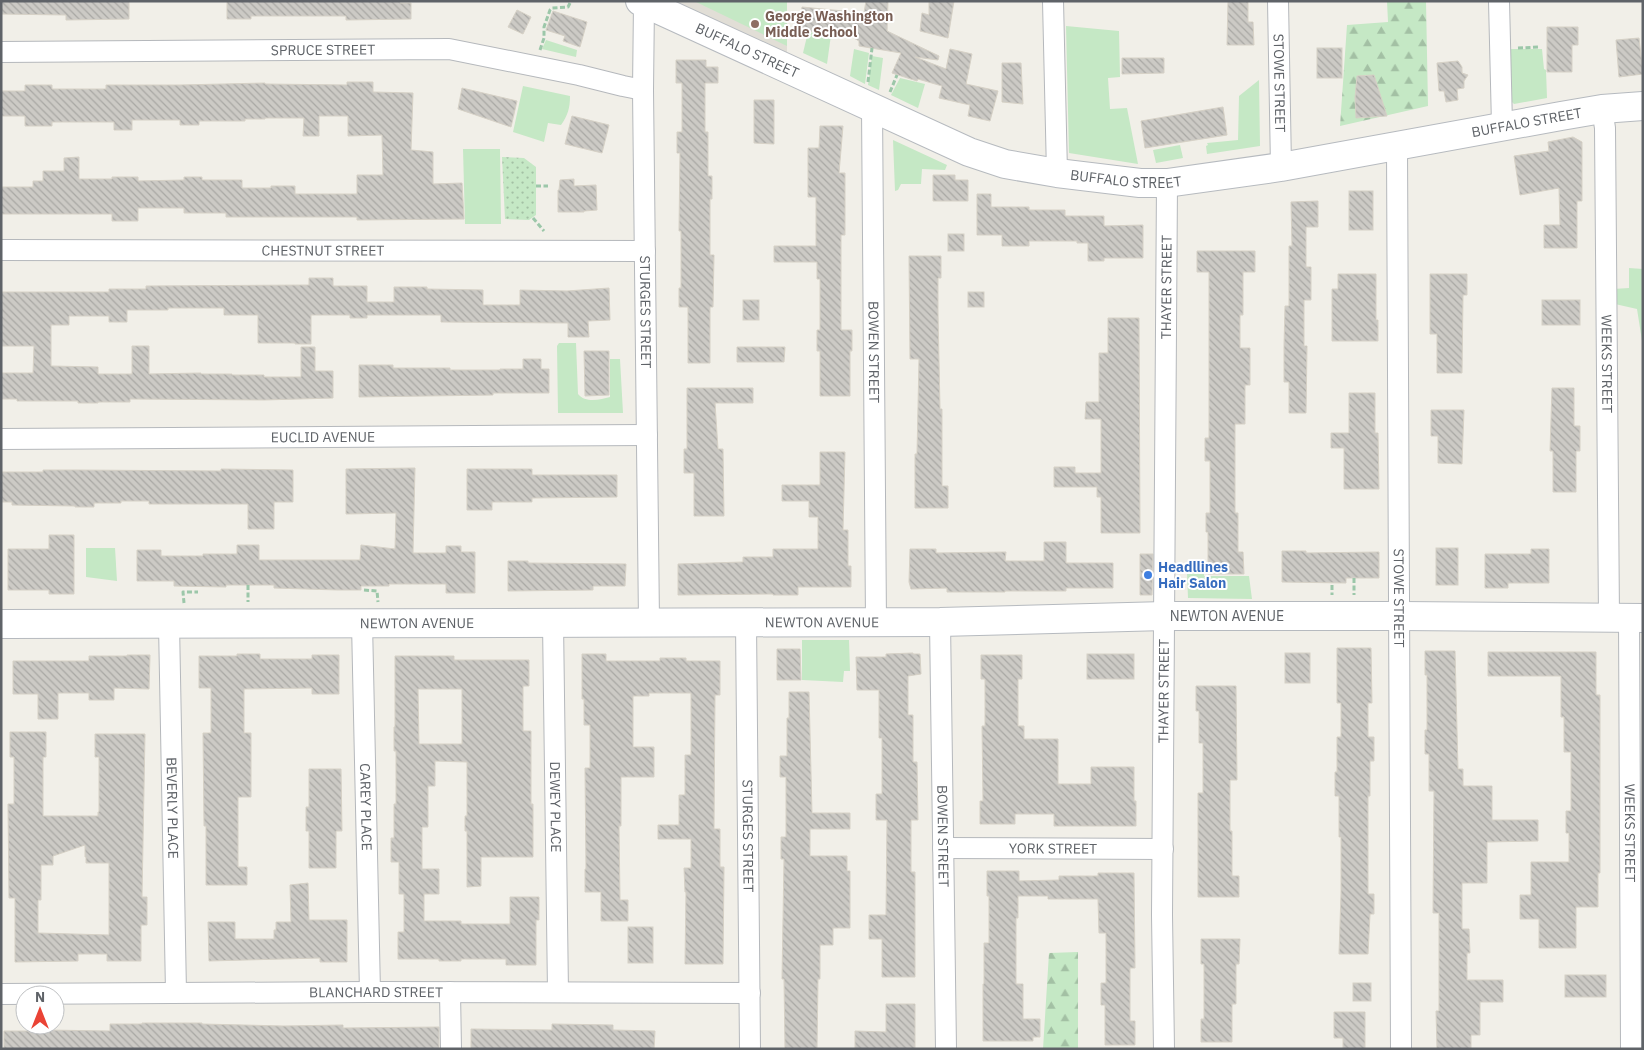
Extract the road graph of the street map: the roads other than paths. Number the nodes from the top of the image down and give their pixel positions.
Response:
1 (1053, 1) edge
2 (1278, 1) edge
3 (1499, 1) edge
4 (642, 2) edge
5 (1, 52) edge
6 (642, 90) junction
7 (876, 96) junction
8 (1643, 106) edge
9 (1602, 109) junction
10 (1502, 125) junction
11 (1397, 147) junction
12 (1281, 167) junction
13 (1057, 173) junction
14 (1167, 183) junction
15 (1, 250) edge
16 (645, 250) junction
17 (647, 435) junction
18 (1, 439) edge
19 (876, 609) junction
20 (370, 614) junction
21 (176, 615) junction
22 (1164, 616) junction
23 (1400, 616) junction
24 (1627, 618) edge
25 (553, 622) junction
26 (650, 622) junction
27 (746, 622) junction
28 (940, 622) junction
29 (1, 624) edge
30 (944, 848) junction
31 (1163, 849) junction
32 (176, 992) junction
33 (370, 992) junction
34 (450, 992) junction
35 (558, 992) junction
36 (750, 993) junction
37 (1, 994) edge
38 (451, 1049) edge
39 (750, 1049) edge
40 (946, 1049) edge
41 (1164, 1049) edge
42 (1401, 1049) edge
43 (1631, 1049) edge

1 - 13 street
2 - 12 street, STOWE STREET
3 - 10 street
4 - 6 street, STURGES STREET
4 - 7 street, BUFFALO STREET
5 - 6 street, SPRUCE STREET
6 - 16 street, STURGES STREET
7 - 13 street, BUFFALO STREET
7 - 19 street, BOWEN STREET
8 - 9 street, BUFFALO STREET
9 - 10 street, BUFFALO STREET
9 - 24 street, WEEKS STREET
10 - 11 street, BUFFALO STREET
11 - 12 street, BUFFALO STREET
11 - 23 street, STOWE STREET
12 - 14 street, BUFFALO STREET
13 - 14 street, BUFFALO STREET
14 - 22 street, THAYER STREET
15 - 16 street, CHESTNUT STREET
16 - 17 street, STURGES STREET
17 - 18 street, EUCLID AVENUE
17 - 26 street, STURGES STREET
19 - 27 street, NEWTON AVENUE
19 - 28 street, NEWTON AVENUE
20 - 21 street, NEWTON AVENUE
20 - 25 street, NEWTON AVENUE
20 - 33 street, CAREY PLACE
21 - 29 street, NEWTON AVENUE
21 - 32 street, BEVERLY PLACE
22 - 23 street, NEWTON AVENUE
22 - 28 street, NEWTON AVENUE
22 - 31 street, THAYER STREET
23 - 24 street, NEWTON AVENUE
23 - 42 street, STOWE STREET
24 - 43 street, WEEKS STREET
25 - 26 street, NEWTON AVENUE
25 - 35 street, DEWEY PLACE
26 - 27 street, NEWTON AVENUE
27 - 36 street, STURGES STREET
28 - 30 street, BOWEN STREET
30 - 31 street, YORK STREET
30 - 40 street, BOWEN STREET
31 - 41 street, THAYER STREET
32 - 33 street, BLANCHARD STREET
32 - 37 street, BLANCHARD STREET
33 - 34 street, BLANCHARD STREET
34 - 35 street, BLANCHARD STREET
34 - 38 street
35 - 36 street, BLANCHARD STREET
36 - 39 street, STURGES STREET

